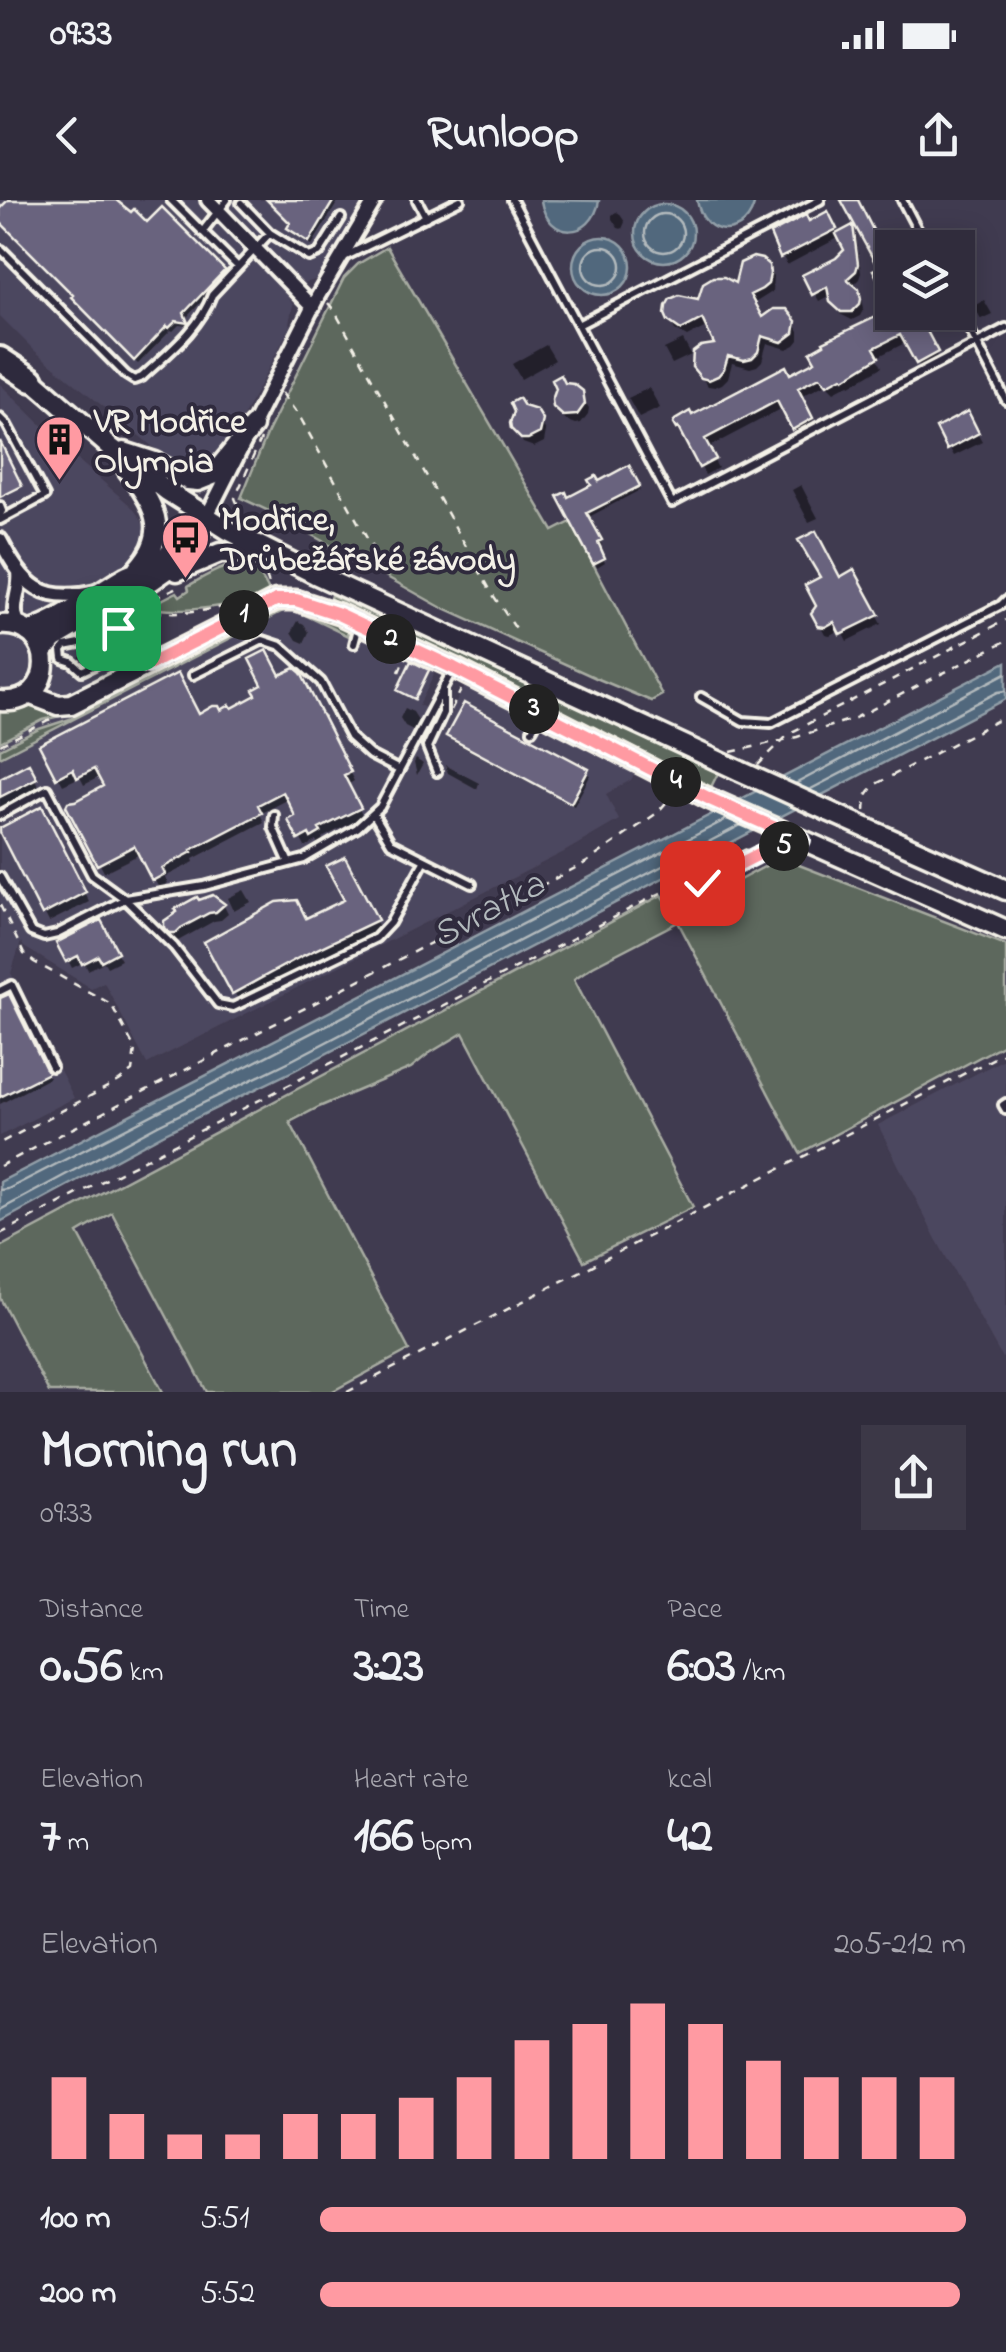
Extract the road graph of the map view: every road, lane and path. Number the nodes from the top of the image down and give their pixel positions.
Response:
1 (171, 200) edge
2 (375, 200) edge
3 (418, 200) edge
4 (460, 200) edge
5 (512, 200) edge
6 (820, 200) edge
7 (902, 200) edge
8 (217, 203) edge
9 (241, 203) dead end
10 (426, 217) junction
11 (341, 218) dead end
12 (917, 230) edge
13 (202, 232) junction
14 (270, 233) junction
15 (2, 250) edge
16 (256, 250) junction
17 (340, 259) junction
18 (238, 267) junction
19 (316, 302) junction
20 (578, 325) junction
21 (1006, 328) edge
22 (970, 330) edge
23 (976, 343) junction
24 (0, 351) edge
25 (0, 359) edge
26 (32, 380) junction
27 (272, 386) junction
28 (1006, 400) edge
29 (0, 418) edge
30 (253, 426) junction
31 (110, 447) junction
32 (0, 506) edge
33 (207, 516) junction
34 (0, 517) edge
35 (0, 540) edge
36 (272, 553) junction
37 (379, 560) dead end
38 (242, 562) dead end
39 (19, 572) junction
40 (143, 577) junction
41 (103, 590) junction
42 (276, 600) junction
43 (1006, 600) edge
44 (234, 605) dead end
45 (138, 606) dead end
46 (1006, 620) edge
47 (360, 624) junction
48 (0, 625) edge
49 (24, 630) junction
50 (520, 635) dead end
51 (1006, 641) edge
52 (354, 644) dead end
53 (43, 652) junction
54 (394, 662) dead end
55 (145, 666) junction
56 (402, 666) dead end
57 (454, 668) junction
58 (192, 675) dead end
59 (443, 687) junction
60 (462, 689) dead end
61 (29, 694) junction
62 (701, 697) dead end
63 (0, 700) edge
64 (450, 712) dead end
65 (542, 713) junction
66 (1006, 716) edge
67 (532, 730) dead end
68 (785, 739) junction
69 (722, 762) junction
70 (749, 768) junction
71 (399, 770) junction
72 (436, 772) dead end
73 (682, 784) junction
74 (0, 815) edge
75 (374, 815) junction
76 (274, 816) dead end
77 (861, 827) junction
78 (776, 838) junction
79 (802, 840) junction
80 (425, 860) junction
81 (290, 864) junction
82 (0, 877) edge
83 (702, 883) dead end
84 (472, 884) dead end
85 (1006, 890) edge
86 (125, 899) junction
87 (0, 906) edge
88 (1006, 930) edge
89 (0, 991) edge
90 (1006, 1052) edge
91 (52, 1067) dead end
92 (0, 1143) edge
93 (0, 1166) edge
94 (0, 1234) edge
95 (346, 1392) edge

1 - 13 lane
2 - 17 street
3 - 10 lane
4 - 10 lane
5 - 20 lane
6 - 20 lane
7 - 12 lane
8 - 13 lane
8 - 16 street
9 - 14 lane
10 - 17 lane
11 - 14 lane
13 - 18 lane
14 - 16 lane
15 - 18 lane
16 - 18 lane
16 - 19 street
17 - 19 street
19 - 27 street
19 - 50 path
20 - 23 lane
21 - 23 lane
22 - 23 lane
23 - 28 lane
24 - 26 main road
25 - 26 highway
26 - 31 main road
27 - 30 street
27 - 37 path
29 - 34 lane
30 - 31 main road
30 - 33 street
31 - 33 main road
31 - 40 main road
32 - 34 lane
33 - 36 main road
33 - 40 main road
35 - 39 street
36 - 40 main road
36 - 69 main road
38 - 42 path
39 - 41 street
39 - 49 street
40 - 41 main road
40 - 53 main road
41 - 49 main road
42 - 47 main road
42 - 55 main road
43 - 62 lane
44 - 45 path
46 - 68 path
47 - 52 lane
47 - 57 main road
48 - 49 main road
49 - 53 main road
51 - 68 path
53 - 61 main road
54 - 56 path
55 - 55 lane
55 - 61 main road
57 - 59 lane
57 - 65 main road
58 - 71 lane
59 - 71 lane
59 - 72 lane
60 - 64 path
61 - 63 main road
65 - 67 lane
65 - 73 main road
66 - 77 path
68 - 69 path
68 - 70 path
69 - 70 main road
70 - 77 main road, bridge
71 - 75 lane
73 - 78 main road
73 - 93 path
74 - 86 lane
75 - 80 lane
75 - 81 lane
76 - 81 lane
77 - 85 main road
78 - 79 main road
78 - 79 path
78 - 83 path
78 - 94 path
79 - 88 main road
80 - 84 lane
80 - 86 lane
81 - 86 lane
82 - 86 lane
87 - 92 path
89 - 91 lane
90 - 95 path

